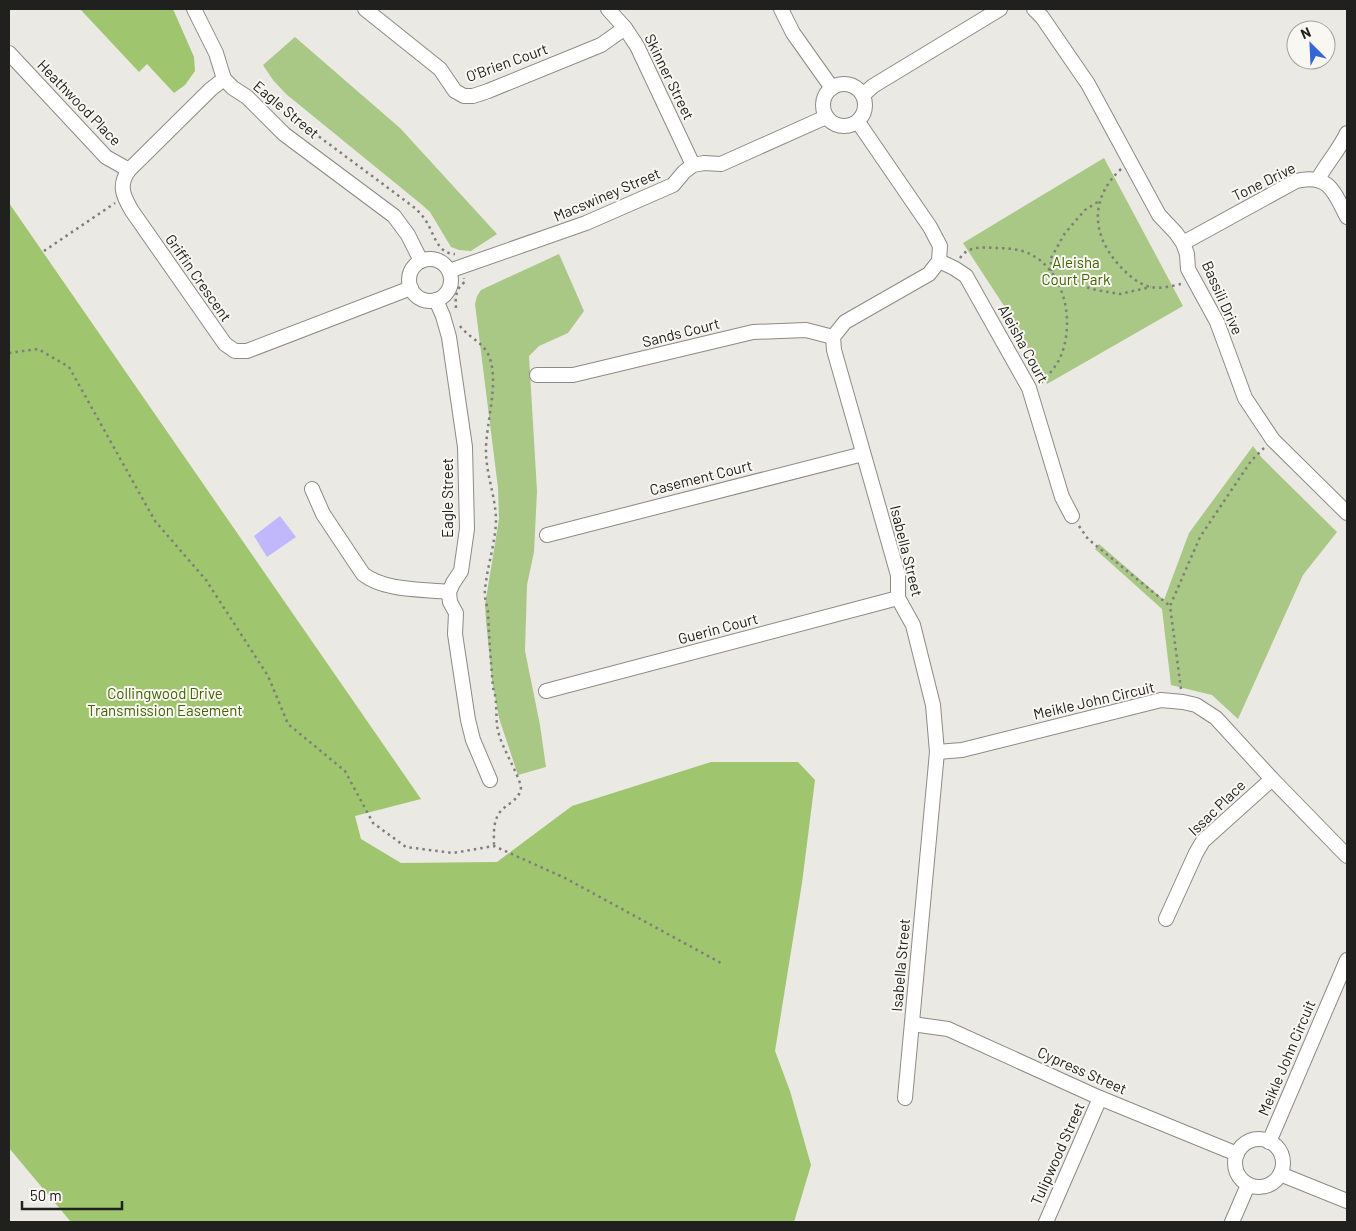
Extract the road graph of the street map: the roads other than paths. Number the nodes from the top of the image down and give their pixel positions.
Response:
1 (194, 9) edge
2 (365, 9) edge
3 (608, 9) edge
4 (781, 9) edge
5 (1000, 9) edge
6 (1034, 9) edge
7 (625, 28) junction
8 (9, 53) edge
9 (224, 79) junction
10 (832, 88) junction
11 (863, 95) junction
12 (826, 117) junction
13 (858, 122) junction
14 (1347, 133) edge
15 (693, 165) junction
16 (129, 170) junction
17 (1318, 179) junction
18 (1347, 217) edge
19 (1182, 243) junction
20 (421, 261) junction
21 (939, 261) junction
22 (449, 272) junction
23 (411, 288) junction
24 (436, 300) junction
25 (833, 337) junction
26 (537, 375) dead end
27 (863, 454) junction
28 (312, 489) dead end
29 (1347, 513) edge
30 (1072, 516) road end
31 (547, 535) dead end
32 (449, 592) junction
33 (898, 598) junction
34 (546, 691) dead end
35 (936, 752) junction
36 (1272, 779) junction
37 (490, 780) dead end
38 (1347, 856) edge
39 (1166, 919) dead end
40 (1347, 960) edge
41 (912, 1024) junction
42 (905, 1098) dead end
43 (1100, 1098) junction
44 (1269, 1142) junction
45 (1237, 1154) junction
46 (1280, 1174) junction
47 (1248, 1185) junction
48 (1347, 1201) edge
49 (1046, 1222) edge
50 (1232, 1222) edge

1 - 9 street
2 - 7 street, O'Brien Court
3 - 7 street, Skinner Street
4 - 10 street
5 - 11 street
6 - 19 street, Bassili Drive
7 - 15 street, Skinner Street
8 - 16 street, Heathwood Place
9 - 16 street
9 - 20 street, Eagle Street
10 - 11 street
10 - 12 street
11 - 13 street
12 - 13 street
12 - 15 street
13 - 21 street
14 - 17 street
15 - 22 street, Macswiney Street
16 - 23 street, Griffin Crescent
17 - 18 street, Tone Drive
17 - 19 street, Tone Drive
19 - 29 street, Bassili Drive
20 - 22 street
20 - 23 street
21 - 25 street
21 - 30 street, Aleisha Court
22 - 24 street
23 - 24 street
24 - 32 street, Eagle Street
25 - 26 street, Sands Court
25 - 27 street, Isabella Street
27 - 31 street, Casement Court
27 - 33 street, Isabella Street
28 - 32 street
32 - 37 street
33 - 34 street, Guerin Court
33 - 35 street, Isabella Street
35 - 36 street, Meikle John Circuit
35 - 41 street, Isabella Street
36 - 38 street, Meikle John Circuit
36 - 39 street, Issac Place
40 - 44 street, Meikle John Circuit
41 - 42 street, Isabella Street
41 - 43 street, Cypress Street
43 - 45 street, Cypress Street
43 - 49 street, Tulipwood Street
44 - 45 street
44 - 46 street
45 - 47 street
46 - 47 street
46 - 48 street
47 - 50 street

